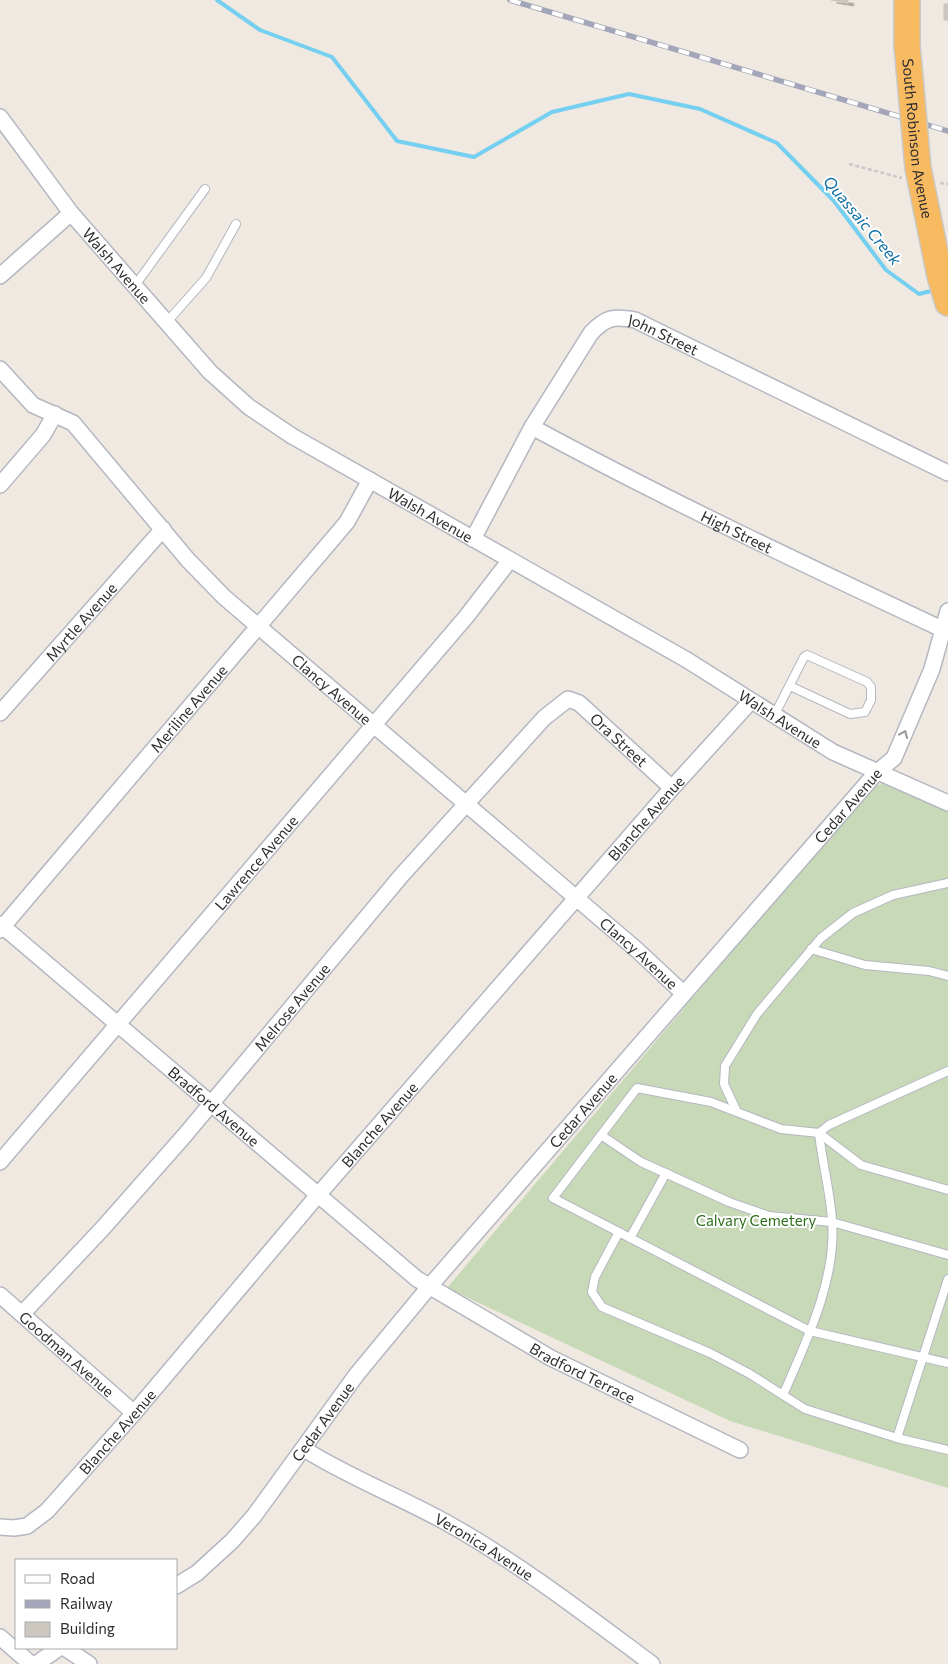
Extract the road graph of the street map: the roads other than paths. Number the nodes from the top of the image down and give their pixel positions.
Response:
1 (907, 0) edge
2 (0, 117) edge
3 (205, 189) dead end
4 (71, 213) junction
5 (236, 224) dead end
6 (0, 276) edge
7 (134, 287) junction
8 (948, 303) edge
9 (166, 323) junction
10 (0, 368) edge
11 (55, 414) junction
12 (532, 427) junction
13 (948, 473) edge
14 (370, 480) junction
15 (0, 485) edge
16 (163, 529) junction
17 (473, 539) junction
18 (510, 560) junction
19 (948, 611) edge
20 (259, 627) junction
21 (944, 630) junction
22 (790, 686) junction
23 (563, 701) joint
24 (750, 702) junction
25 (0, 713) edge
26 (774, 716) junction
27 (372, 724) junction
28 (876, 773) junction
29 (672, 788) junction
30 (948, 803) edge
31 (465, 804) junction
32 (948, 883) edge
33 (576, 899) junction
34 (1, 927) edge
35 (811, 948) junction
36 (948, 976) edge
37 (683, 993) junction
38 (116, 1024) junction
39 (948, 1072) edge
40 (212, 1103) junction
41 (736, 1110) junction
42 (819, 1133) junction
43 (601, 1135) junction
44 (0, 1162) edge
45 (666, 1173) junction
46 (948, 1190) edge
47 (318, 1195) junction
48 (832, 1222) junction
49 (619, 1232) junction
50 (630, 1238) junction
51 (948, 1255) edge
52 (948, 1279) edge
53 (429, 1286) junction
54 (0, 1295) edge
55 (22, 1314) junction
56 (810, 1331) junction
57 (922, 1359) junction
58 (948, 1363) edge
59 (783, 1395) junction
60 (134, 1413) junction
61 (897, 1438) junction
62 (304, 1449) junction
63 (740, 1450) dead end
64 (948, 1450) edge
65 (0, 1527) edge
66 (178, 1585) edge
67 (0, 1637) edge
68 (58, 1649) edge
69 (66, 1649) edge
70 (31, 1664) edge
71 (36, 1664) edge
72 (89, 1664) edge
73 (652, 1664) edge

1 - 8 highway, South Robinson Avenue, bridge
2 - 4 street, Walsh Avenue
3 - 7 lane
4 - 6 street
4 - 7 street, Walsh Avenue
5 - 9 lane
7 - 9 street, Walsh Avenue
9 - 14 street, Walsh Avenue
10 - 11 street, Clancy Avenue
11 - 15 street
11 - 16 street, Clancy Avenue
12 - 13 street, John Street
12 - 17 street, John Street
12 - 21 street, High Street
14 - 17 street, Walsh Avenue
14 - 20 street, Meriline Avenue
16 - 20 street, Clancy Avenue
16 - 25 street, Myrtle Avenue
17 - 18 street, Walsh Avenue
18 - 24 street, Walsh Avenue
18 - 27 street, Lawrence Avenue
19 - 21 street, Cedar Avenue
20 - 27 street, Clancy Avenue
20 - 34 street, Meriline Avenue
28 -> 21 street, Cedar Avenue
22 - 22 lane
22 - 26 lane
23 - 29 street, Ora Street
23 - 31 street, Melrose Avenue
24 - 26 street, Walsh Avenue
24 - 29 street, Blanche Avenue
26 - 28 street, Walsh Avenue
27 - 31 street, Clancy Avenue
27 - 38 street, Lawrence Avenue
28 - 30 street, Walsh Avenue
28 - 37 street, Cedar Avenue
29 - 33 street, Blanche Avenue
31 - 33 street, Clancy Avenue
31 - 40 street, Melrose Avenue
32 - 35 lane
33 - 37 street, Clancy Avenue
33 - 47 street, Blanche Avenue
34 - 38 street, Bradford Avenue
35 - 36 lane
35 - 41 lane
37 - 53 street, Cedar Avenue
38 - 40 street, Bradford Avenue
38 - 44 street, Lawrence Avenue
39 - 42 lane
40 - 47 street, Bradford Avenue
40 - 55 street, Melrose Avenue
41 - 42 lane
41 - 43 lane
42 - 46 lane
42 - 48 lane
43 - 45 lane
43 - 49 lane
45 - 48 lane
45 - 50 lane
47 - 53 street, Bradford Avenue
47 - 60 street, Blanche Avenue
48 - 51 lane
48 - 56 lane
49 - 50 lane
49 - 59 lane
50 - 56 lane
52 - 57 lane
53 - 62 street, Cedar Avenue
53 - 63 street, Bradford Terrace
54 - 55 street, Goodman Avenue
55 - 60 street, Goodman Avenue
56 - 57 lane
56 - 59 lane
57 - 58 lane
57 - 61 lane
59 - 61 lane
60 - 65 street, Blanche Avenue
61 - 64 lane
62 - 66 street, Cedar Avenue
62 - 73 street, Veronica Avenue
67 - 70 street
68 - 71 street
69 - 72 street

